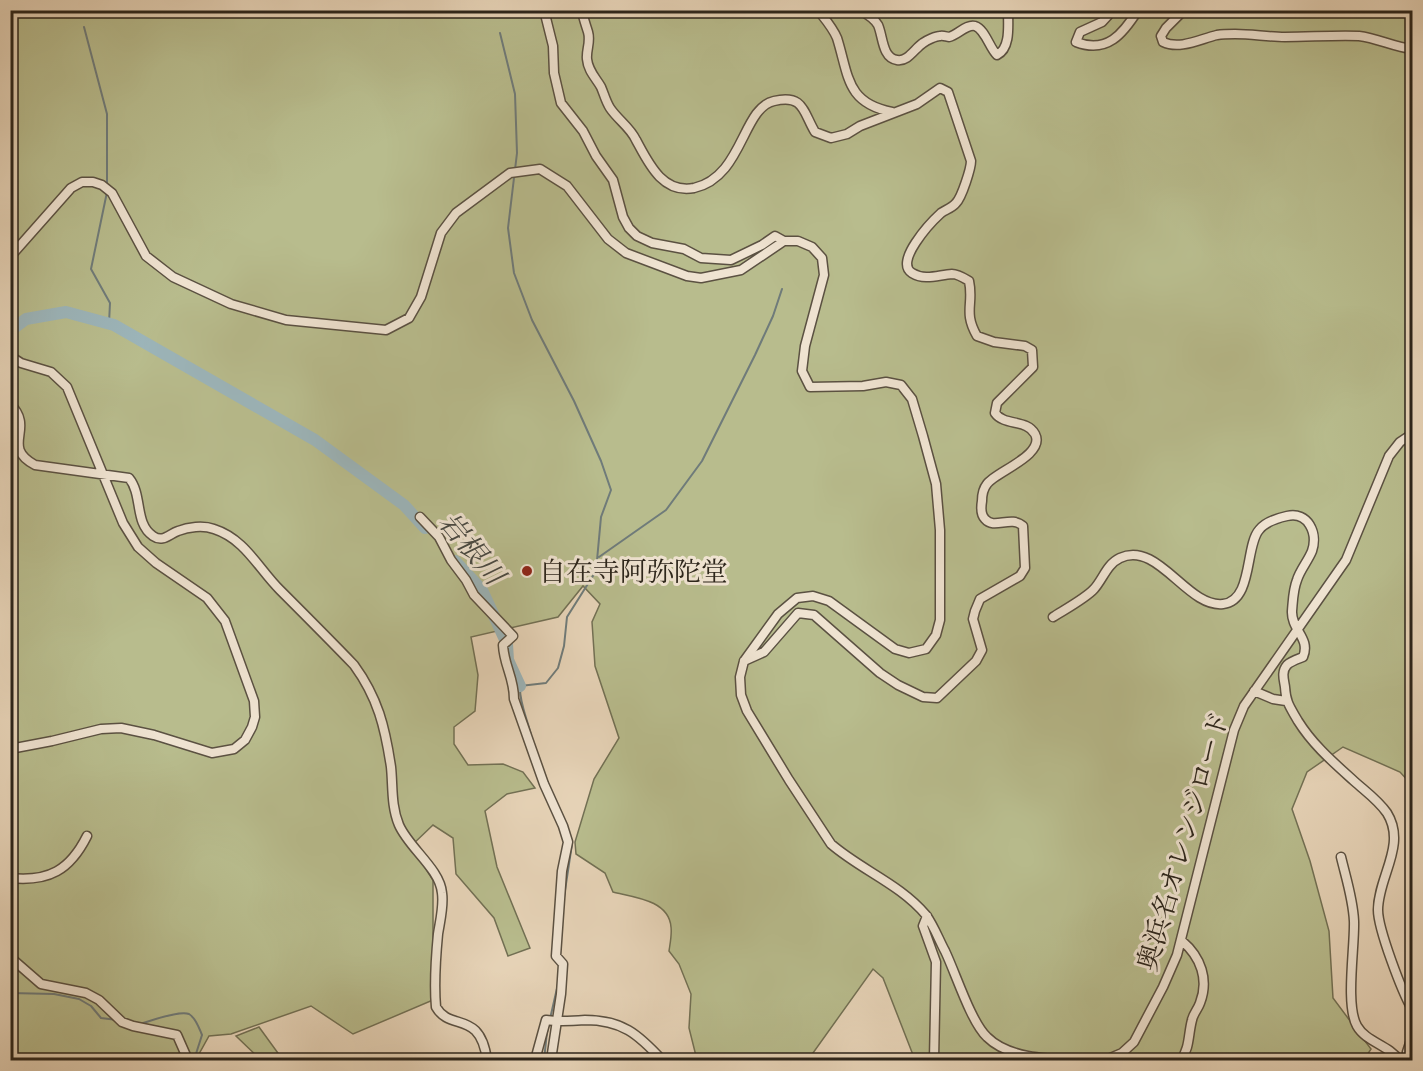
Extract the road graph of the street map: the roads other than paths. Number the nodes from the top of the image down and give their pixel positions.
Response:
1 (544, 10) edge
2 (582, 10) edge
3 (818, 10) edge
4 (860, 10) edge
5 (1008, 10) edge
6 (1113, 10) edge
7 (1138, 10) edge
8 (1184, 10) edge
9 (1413, 49) edge
10 (892, 112) junction
11 (784, 241) junction
12 (10, 257) edge
13 (10, 356) edge
14 (10, 404) edge
15 (1413, 434) edge
16 (103, 475) junction
17 (420, 517) dead end
18 (1053, 617) dead end
19 (1297, 631) junction
20 (744, 662) junction
21 (1254, 691) junction
22 (1286, 701) junction
23 (10, 749) edge
24 (87, 836) dead end
25 (1341, 857) dead end
26 (10, 878) edge
27 (927, 916) junction
28 (1182, 941) junction
29 (10, 957) edge
30 (1413, 1009) edge
31 (556, 1022) junction
32 (1413, 1037) edge
33 (188, 1060) edge
34 (487, 1060) edge
35 (535, 1060) edge
36 (551, 1060) edge
37 (662, 1060) edge
38 (934, 1060) edge
39 (1079, 1060) edge
40 (1094, 1060) edge
41 (1181, 1060) edge
42 (1399, 1060) edge
43 (1406, 1060) edge

1 - 11 street
2 - 10 street
3 - 10 street
4 - 5 street
6 - 7 street
8 - 9 street
10 - 20 street
11 - 12 street
11 - 20 street
13 - 16 street
14 - 16 street
15 - 19 street, 奥浜名オレンジロード
16 - 23 street
16 - 34 street
17 - 31 street
18 - 19 street
19 - 21 street, 奥浜名オレンジロード
19 - 22 street
20 - 27 street
21 - 22 street
21 - 28 street, 奥浜名オレンジロード
22 - 30 street
24 - 26 street
25 - 42 street
27 - 38 street
27 - 39 street
28 - 40 street, 奥浜名オレンジロード
28 - 41 street
29 - 33 street
31 - 35 street
31 - 36 street
31 - 37 street
32 - 43 street

